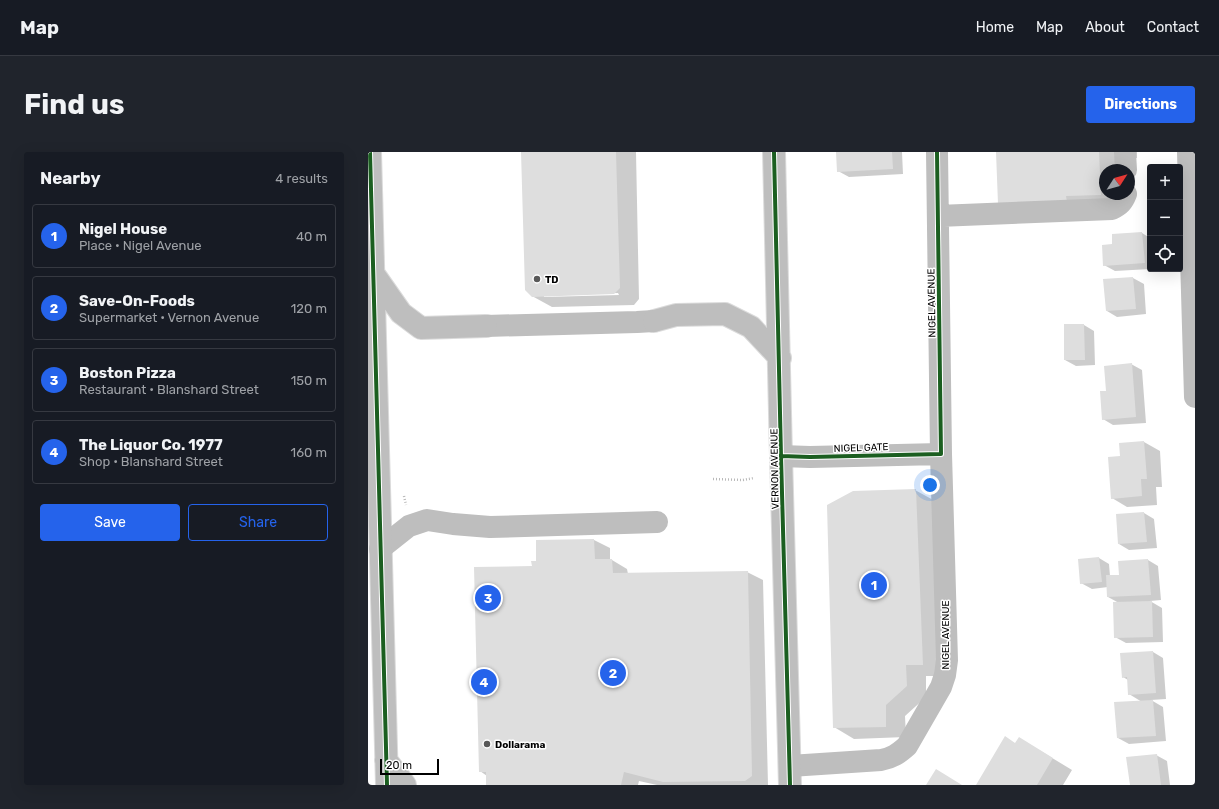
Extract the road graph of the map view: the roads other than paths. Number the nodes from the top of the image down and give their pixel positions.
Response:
1 (370, 152) edge
2 (774, 152) edge
3 (937, 152) edge
4 (1125, 152) edge
5 (1188, 152) edge
6 (1126, 164) edge
7 (1124, 200) edge
8 (938, 216) junction
9 (373, 273) junction
10 (371, 340) edge
11 (780, 358) junction
12 (1195, 397) edge
13 (941, 454) junction
14 (781, 456) junction
15 (657, 522) dead end
16 (380, 549) junction
17 (368, 606) edge
18 (382, 628) junction
19 (386, 760) junction
20 (790, 775) edge
21 (387, 785) edge
22 (405, 785) edge
23 (776, 785) edge

1 - 9 main road
2 - 11 main road, VERNON AVENUE
3 - 8 main road, NIGEL AVENUE
4 - 6 main road
5 - 12 main road
7 - 8 main road
8 - 13 main road, NIGEL AVENUE
9 - 10 main road
9 - 11 main road
10 - 16 main road
11 - 14 main road, VERNON AVENUE
13 - 14 main road, NIGEL GATE
13 - 20 main road, NIGEL AVENUE
14 - 20 main road, VERNON AVENUE
15 - 16 main road
16 - 18 main road
17 - 18 main road
18 - 19 main road
19 - 21 main road
19 - 22 main road
20 - 23 main road

